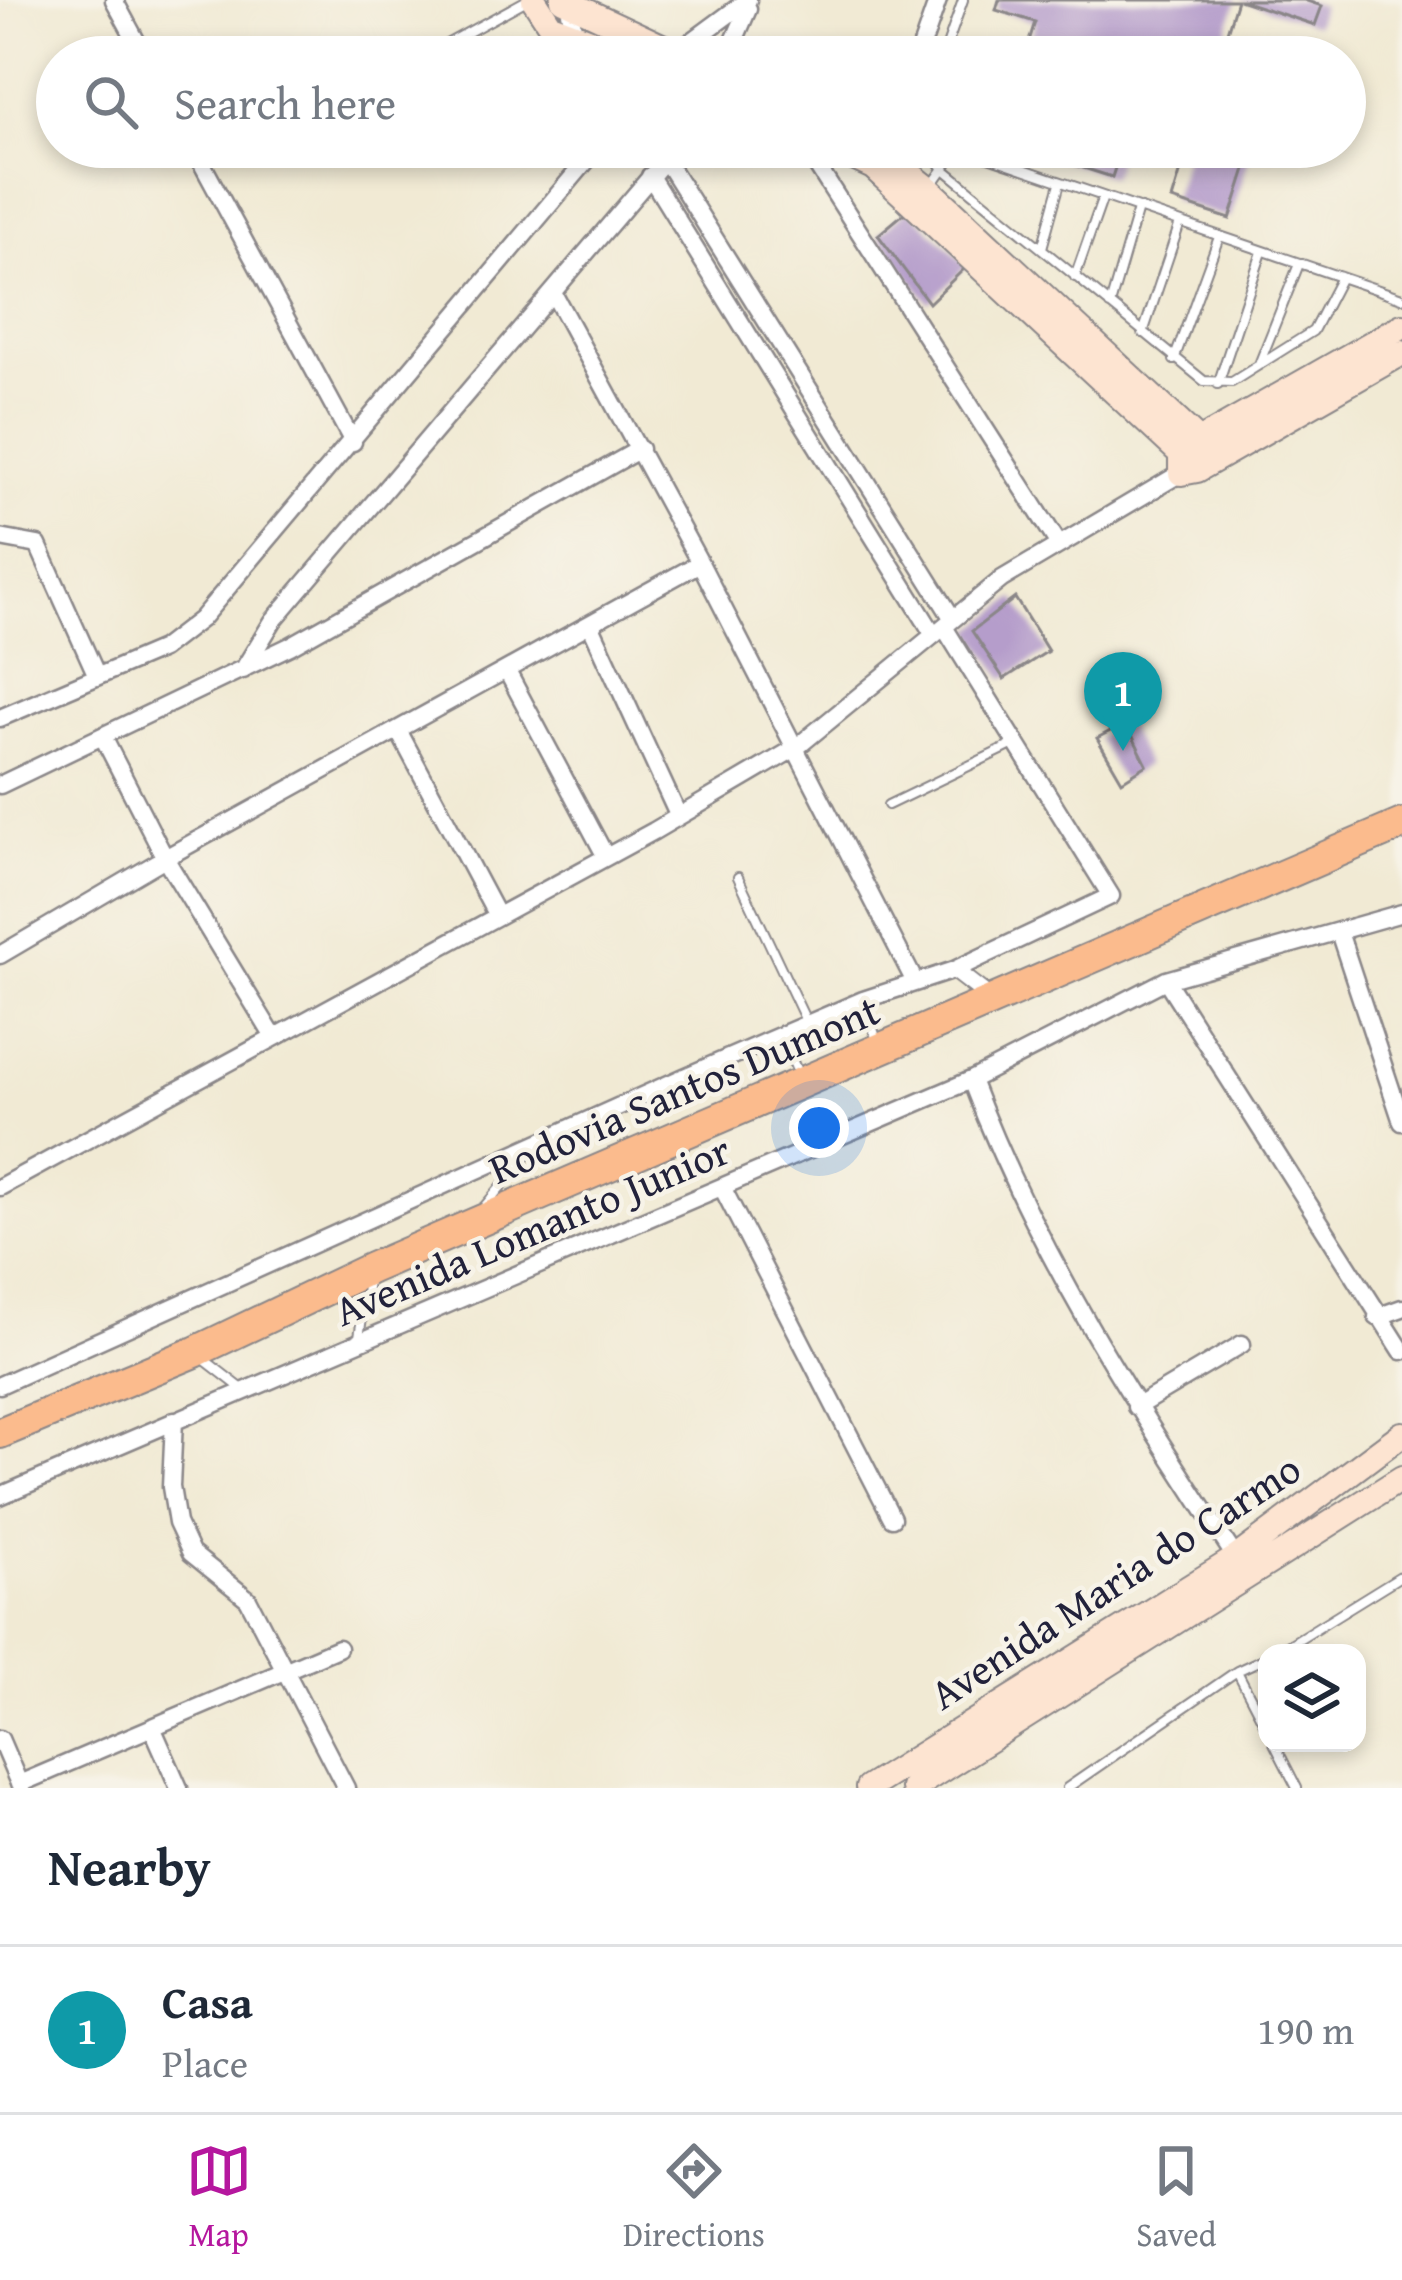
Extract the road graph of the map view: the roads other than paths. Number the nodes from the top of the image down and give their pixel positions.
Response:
1 (114, 0) edge
2 (531, 0) edge
3 (751, 0) edge
4 (938, 0) edge
5 (963, 0) edge
6 (571, 24) edge
7 (134, 36) edge
8 (463, 36) edge
9 (612, 36) edge
10 (703, 36) edge
11 (734, 36) edge
12 (926, 36) edge
13 (951, 36) edge
14 (204, 168) edge
15 (581, 168) edge
16 (658, 168) edge
17 (679, 168) edge
18 (818, 168) edge
19 (902, 168) edge
20 (929, 168) edge
21 (944, 168) edge
22 (1018, 168) edge
23 (650, 176) junction
24 (1060, 183) junction
25 (929, 188) junction
26 (1103, 197) junction
27 (1138, 209) junction
28 (1180, 223) junction
29 (1219, 237) junction
30 (1042, 248) junction
31 (1262, 252) junction
32 (1299, 263) junction
33 (1075, 277) junction
34 (1342, 277) junction
35 (553, 293) junction
36 (1402, 298) edge
37 (1110, 306) junction
38 (1402, 326) edge
39 (1143, 333) junction
40 (1402, 352) edge
41 (1174, 361) junction
42 (1258, 366) junction
43 (1218, 384) junction
44 (353, 442) junction
45 (640, 449) junction
46 (1195, 459) junction
47 (0, 538) edge
48 (1058, 543) junction
49 (700, 563) junction
50 (591, 626) junction
51 (944, 627) junction
52 (242, 671) junction
53 (508, 673) junction
54 (97, 676) junction
55 (0, 718) edge
56 (399, 732) junction
57 (103, 737) junction
58 (1012, 745) junction
59 (797, 747) junction
60 (0, 785) edge
61 (888, 805) dead end
62 (678, 815) junction
63 (1402, 824) edge
64 (606, 856) junction
65 (165, 858) junction
66 (738, 877) dead end
67 (1402, 913) edge
68 (496, 914) junction
69 (1340, 932) junction
70 (0, 955) edge
71 (954, 970) junction
72 (1166, 980) junction
73 (916, 982) junction
74 (863, 1000) junction
75 (993, 1000) junction
76 (808, 1024) junction
77 (272, 1034) junction
78 (781, 1036) junction
79 (880, 1050) junction
80 (1394, 1075) edge
81 (970, 1080) junction
82 (802, 1083) junction
83 (1402, 1122) edge
84 (532, 1150) junction
85 (0, 1187) edge
86 (723, 1189) junction
87 (464, 1229) junction
88 (370, 1268) junction
89 (1402, 1308) edge
90 (1377, 1317) junction
91 (358, 1342) junction
92 (1242, 1344) dead end
93 (195, 1352) junction
94 (1402, 1352) edge
95 (0, 1385) edge
96 (244, 1391) junction
97 (1136, 1407) junction
98 (174, 1420) junction
99 (0, 1433) edge
100 (1402, 1434) edge
101 (1355, 1468) junction
102 (1402, 1478) edge
103 (0, 1496) edge
104 (1373, 1496) junction
105 (892, 1518) dead end
106 (1236, 1558) junction
107 (1402, 1575) edge
108 (1291, 1644) edge
109 (338, 1648) dead end
110 (1258, 1661) edge
111 (288, 1670) junction
112 (1238, 1671) junction
113 (1258, 1712) edge
114 (152, 1727) junction
115 (0, 1739) edge
116 (1279, 1752) edge
117 (20, 1786) edge
118 (179, 1788) edge
119 (346, 1788) edge
120 (868, 1788) edge
121 (913, 1788) edge
122 (1067, 1788) edge
123 (1297, 1788) edge

1 - 7 street
2 - 6 street
2 - 8 lane
3 - 10 street
3 - 11 street
4 - 12 street
5 - 13 lane
6 - 9 street
14 - 44 street
15 - 44 street
16 - 23 street
17 - 51 street
18 - 48 street
19 - 25 street
20 - 25 lane
21 - 25 lane
22 - 24 lane
23 - 35 street
23 - 51 street
24 - 26 lane
24 - 30 lane
25 - 30 lane
25 - 46 street
26 - 27 lane
26 - 33 lane
27 - 28 lane
27 - 37 lane
28 - 29 lane
28 - 39 lane
29 - 31 lane
29 - 41 lane
30 - 33 lane
31 - 32 lane
31 - 43 lane
32 - 34 lane
32 - 42 lane
33 - 37 lane
34 - 36 lane
34 - 42 lane
35 - 45 street
35 - 52 street
37 - 39 lane
38 - 46 street
39 - 41 lane
40 - 46 street
41 - 43 lane
42 - 43 lane
44 - 54 street
45 - 49 street
45 - 52 street
46 - 48 street
47 - 54 street
48 - 51 street
49 - 50 street
49 - 59 street
50 - 53 street
50 - 62 street
51 - 58 street
51 - 59 street
52 - 57 street
53 - 56 street
53 - 64 street
54 - 55 street
56 - 65 street
56 - 68 street
57 - 60 street
57 - 65 street
58 - 61 lane
58 - 71 street
59 - 62 street
59 - 73 street
62 - 64 street
63 - 75 highway, Rodovia Santos Dumont
64 - 68 street
65 - 70 street
65 - 77 street
66 - 76 lane
67 - 69 street, Avenida Lomanto Junior
68 - 77 street
69 - 72 street, Avenida Lomanto Junior
69 - 80 street
71 - 73 street
71 - 75 street
72 - 81 street, Avenida Lomanto Junior
72 - 90 street
73 - 74 street
74 - 76 street
74 - 79 lane
75 - 79 highway, Rodovia Santos Dumont
76 - 78 street
77 - 85 street
78 - 82 lane
78 - 84 street
79 - 82 highway, Rodovia Santos Dumont
80 - 83 street
81 - 86 street, Avenida Lomanto Junior
81 - 97 street
82 - 87 highway, Rodovia Santos Dumont
84 - 87 lane
84 - 95 street
86 - 91 street, Avenida Lomanto Junior
86 - 105 street
87 - 88 highway, Rodovia Santos Dumont
88 - 91 lane
88 - 93 highway, Rodovia Santos Dumont
89 - 90 street
90 - 94 street
91 - 96 street, Avenida Lomanto Junior
92 - 97 street
93 - 96 lane
93 - 99 highway, Rodovia Santos Dumont
96 - 98 street, Avenida Lomanto Junior
97 - 106 street
98 - 103 street, Avenida Lomanto Junior
98 - 111 street
100 - 101 street, Avenida Maria do Carmo
101 - 104 street
101 - 106 street, Avenida Maria do Carmo
102 - 104 street, Avenida Maria do Carmo
104 - 121 street, Avenida Maria do Carmo
106 - 120 street, Avenida Maria do Carmo
107 - 108 lane
109 - 111 street
110 - 112 lane
111 - 114 street
111 - 119 street
112 - 113 lane
112 - 122 lane
114 - 117 street
114 - 118 street
115 - 117 street
116 - 123 lane

